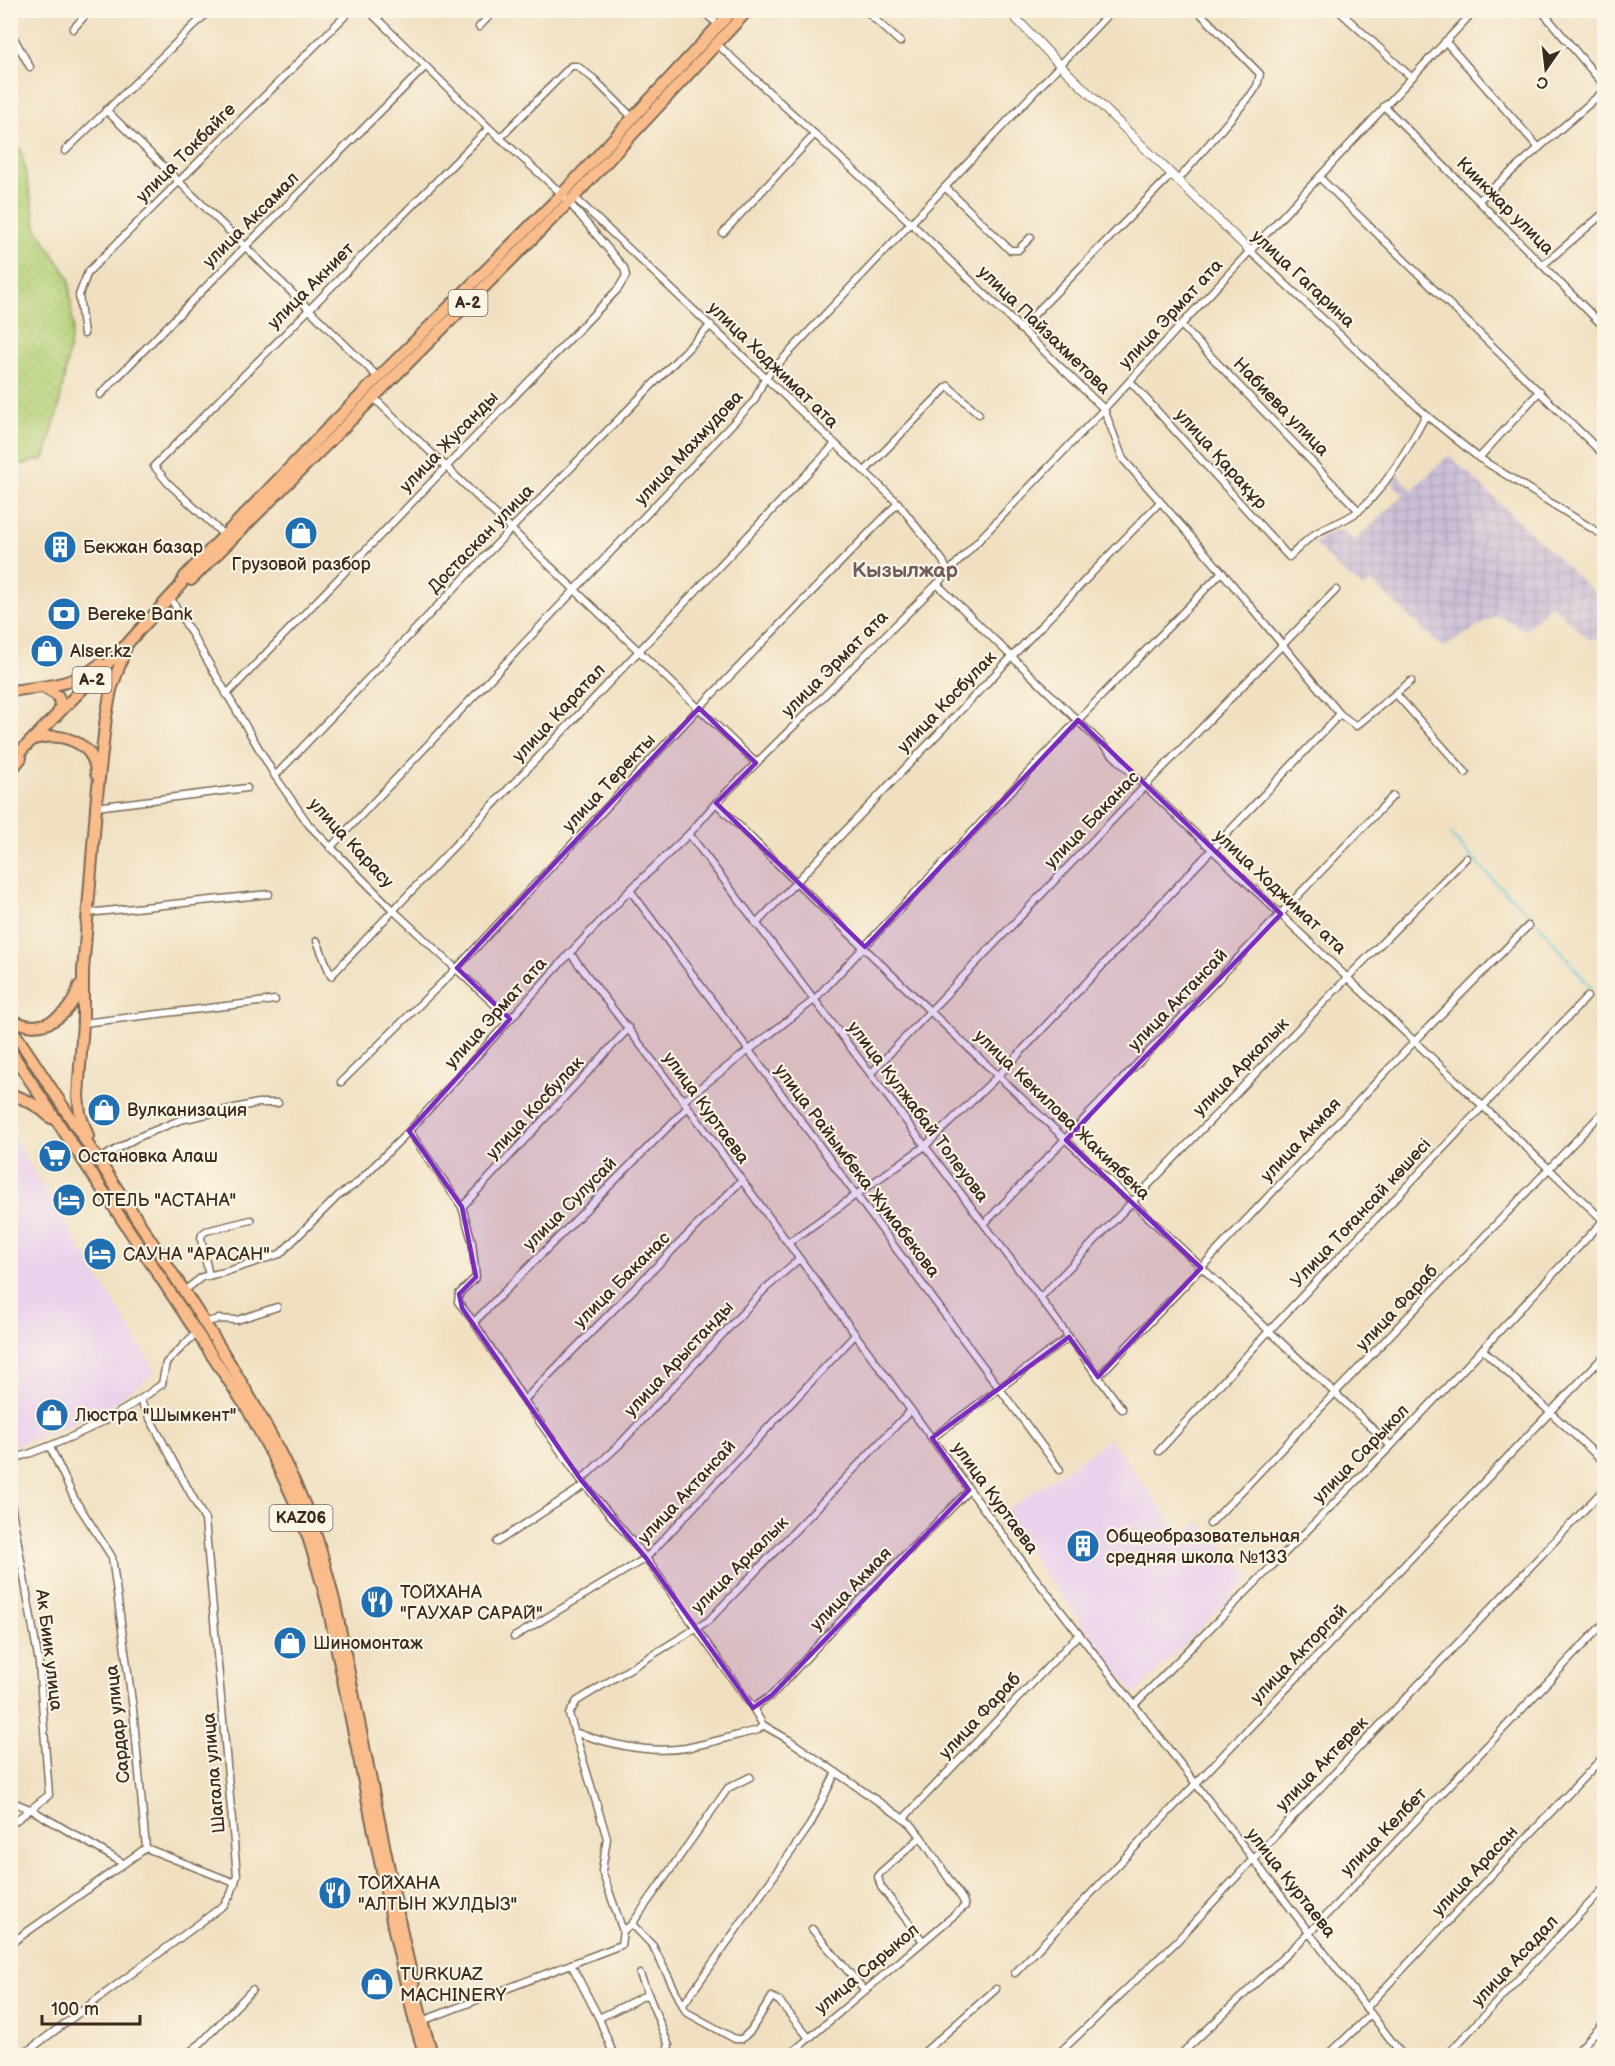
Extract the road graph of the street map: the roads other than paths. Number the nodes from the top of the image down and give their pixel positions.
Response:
1 (90, 10) edge
2 (210, 10) edge
3 (351, 10) edge
4 (368, 10) edge
5 (495, 10) edge
6 (701, 10) edge
7 (733, 10) edge
8 (748, 10) edge
9 (865, 10) edge
10 (1008, 10) edge
11 (1112, 10) edge
12 (1338, 10) edge
13 (1475, 10) edge
14 (1541, 10) edge
15 (1201, 14) dead end
16 (719, 25) junction
17 (479, 27) dead end
18 (73, 29) dead end
19 (10, 31) edge
20 (1445, 40) junction
21 (900, 42) dead end
22 (717, 44) junction
23 (1060, 65) junction
24 (30, 67) dead end
25 (425, 67) junction
26 (1411, 77) junction
27 (1605, 85) edge
28 (1605, 92) edge
29 (1384, 106) junction
30 (106, 110) junction
31 (633, 118) junction
32 (489, 129) junction
33 (815, 134) junction
34 (500, 138) junction
35 (1539, 147) junction
36 (65, 151) dead end
37 (1175, 177) junction
38 (1320, 178) junction
39 (178, 180) junction
40 (945, 187) junction
41 (568, 196) junction
42 (1479, 200) junction
43 (1605, 213) edge
44 (911, 223) junction
45 (723, 232) dead end
46 (1031, 237) dead end
47 (245, 246) junction
48 (1250, 251) junction
49 (1543, 265) junction
50 (309, 309) junction
51 (711, 325) junction
52 (1180, 325) junction
53 (1605, 327) edge
54 (1020, 329) junction
55 (84, 334) dead end
56 (765, 378) junction
57 (380, 379) junction
58 (1130, 381) junction
59 (1540, 391) junction
60 (100, 395) dead end
61 (374, 398) junction
62 (1104, 409) junction
63 (979, 414) dead end
64 (1426, 415) junction
65 (835, 444) junction
66 (1605, 455) edge
67 (1479, 458) junction
68 (445, 466) junction
69 (865, 471) junction
70 (1160, 502) junction
71 (898, 503) junction
72 (1359, 511) junction
73 (511, 529) junction
74 (225, 536) junction
75 (1605, 536) edge
76 (200, 566) junction
77 (1222, 572) junction
78 (948, 573) junction
79 (937, 584) junction
80 (575, 590) junction
81 (1336, 590) dead end
82 (170, 597) junction
83 (127, 644) junction
84 (1281, 644) junction
85 (638, 651) junction
86 (1012, 656) junction
87 (1411, 681) dead end
88 (43, 687) junction
89 (10, 691) edge
90 (1396, 694) junction
91 (226, 695) junction
92 (699, 708) junction
93 (1340, 714) junction
94 (57, 716) junction
95 (1078, 720) junction
96 (35, 738) junction
97 (10, 753) edge
98 (10, 762) edge
99 (756, 763) junction
100 (10, 772) edge
101 (1466, 773) dead end
102 (275, 776) junction
103 (1145, 786) junction
104 (247, 788) dead end
105 (97, 796) junction
106 (1393, 796) dead end
107 (716, 803) junction
108 (96, 807) junction
109 (689, 834) junction
110 (330, 848) junction
111 (1212, 849) junction
112 (1466, 858) dead end
113 (796, 883) junction
114 (630, 890) junction
115 (269, 894) dead end
116 (394, 911) junction
117 (87, 913) junction
118 (1281, 914) junction
119 (756, 924) junction
120 (1528, 926) dead end
121 (317, 941) dead end
122 (865, 947) junction
123 (570, 953) junction
124 (457, 968) junction
125 (82, 971) junction
126 (1348, 977) junction
127 (1587, 997) dead end
128 (275, 1000) dead end
129 (814, 1000) junction
130 (931, 1011) junction
131 (10, 1018) edge
132 (510, 1019) junction
133 (83, 1023) junction
134 (10, 1026) edge
135 (629, 1028) junction
136 (1415, 1041) junction
137 (10, 1050) edge
138 (749, 1051) junction
139 (871, 1073) junction
140 (999, 1075) junction
141 (341, 1082) dead end
142 (10, 1094) edge
143 (683, 1101) junction
144 (278, 1103) dead end
145 (1482, 1106) junction
146 (688, 1107) junction
147 (1605, 1110) edge
148 (409, 1131) junction
149 (1066, 1140) junction
150 (925, 1146) junction
151 (76, 1148) junction
152 (95, 1155) junction
153 (1549, 1169) junction
154 (741, 1181) junction
155 (856, 1194) junction
156 (1132, 1202) junction
157 (462, 1208) junction
158 (251, 1220) dead end
159 (1604, 1220) edge
160 (984, 1224) junction
161 (788, 1243) junction
162 (799, 1259) junction
163 (1201, 1269) junction
164 (209, 1276) junction
165 (184, 1291) junction
166 (1040, 1298) junction
167 (277, 1307) dead end
168 (474, 1322) junction
169 (200, 1328) junction
170 (1269, 1331) junction
171 (855, 1335) junction
172 (1069, 1337) junction
173 (1482, 1349) junction
174 (1605, 1356) edge
175 (1098, 1377) junction
176 (999, 1388) junction
177 (1336, 1394) junction
178 (140, 1400) junction
179 (524, 1400) junction
180 (1122, 1409) dead end
181 (911, 1410) junction
182 (1550, 1414) junction
183 (932, 1438) junction
184 (1391, 1446) junction
185 (50, 1447) junction
186 (1159, 1451) dead end
187 (10, 1460) edge
188 (1605, 1462) edge
189 (1060, 1470) dead end
190 (583, 1483) junction
191 (1605, 1489) edge
192 (969, 1490) junction
193 (10, 1498) edge
194 (1210, 1524) dead end
195 (497, 1542) dead end
196 (646, 1558) junction
197 (1605, 1623) edge
198 (696, 1629) junction
199 (1079, 1634) junction
200 (514, 1637) dead end
201 (1134, 1705) junction
202 (753, 1707) junction
203 (763, 1725) junction
204 (574, 1732) junction
205 (1605, 1756) edge
206 (836, 1772) junction
207 (750, 1777) dead end
208 (1196, 1784) junction
209 (10, 1802) edge
210 (32, 1810) junction
211 (903, 1819) junction
212 (10, 1825) edge
213 (921, 1837) junction
214 (146, 1848) junction
215 (1252, 1859) junction
216 (123, 1863) junction
217 (235, 1883) junction
218 (1605, 1887) edge
219 (632, 1924) junction
220 (812, 1929) dead end
221 (623, 1931) junction
222 (1310, 1932) junction
223 (923, 1941) junction
224 (10, 1944) edge
225 (571, 1964) junction
226 (1015, 1973) dead end
227 (640, 1974) dead end
228 (996, 1989) dead end
229 (252, 1990) dead end
230 (865, 1990) junction
231 (648, 1994) junction
232 (683, 2005) junction
233 (1369, 2011) junction
234 (599, 2018) junction
235 (422, 2021) junction
236 (1605, 2023) edge
237 (809, 2038) junction
238 (21, 2055) edge
239 (185, 2055) edge
240 (425, 2055) edge
241 (433, 2055) edge
242 (614, 2055) edge
243 (657, 2055) edge
244 (788, 2055) edge
245 (920, 2055) edge
246 (1056, 2055) edge
247 (1179, 2055) edge
248 (1327, 2055) edge
249 (1403, 2055) edge
250 (1446, 2055) edge
251 (1573, 2055) edge

1 - 18 street
2 - 30 street
3 - 39 street, улица Токбайге
4 - 25 street, улица Ходжимат ата
5 - 17 street
6 - 16 street
7 - 16 highway, A-2
8 - 22 highway, A-2
9 - 21 street
10 - 23 street, улица Гагарина
11 - 23 street, улица Махмудова
12 - 26 street
13 - 20 street, улица Эрмат ата
14 - 27 street
15 - 37 street
16 - 31 highway, A-2
19 - 24 street
20 - 26 street, улица Эрмат ата
20 - 35 street
22 - 33 street, улица Пайзахметова
22 - 41 highway, A-2
23 - 37 street, улица Гагарина
23 - 40 street, улица Махмудова
25 - 32 street, улица Ходжимат ата
25 - 47 street, улица Аксамал
26 - 29 street, улица Эрмат ата
28 - 35 street
29 - 38 street, улица Эрмат ата
29 - 42 street, Киикжар улица
30 - 36 street
30 - 39 street
31 - 34 street
31 - 41 highway, A-2
32 - 34 street, улица Ходжимат ата
32 - 50 street, улица Акниет
33 - 44 street, улица Пайзахметова
33 - 45 street
34 - 41 street, улица Ходжимат ата
35 - 42 street
37 - 48 street, улица Гагарина
37 - 54 street
38 - 48 street, улица Эрмат ата
38 - 59 street
39 - 47 street
39 - 55 street, улица Токбайге
40 - 44 street, улица Махмудова
40 - 46 street
41 - 51 street, улица Ходжимат ата
41 - 57 highway, A-2
41 - 61 highway, A-2
41 - 68 street, улица Жусанды
42 - 49 street, Киикжар улица
43 - 49 street
44 - 54 street, улица Пайзахметова
44 - 56 street, улица Махмудова
47 - 50 street
47 - 60 street, улица Аксамал
48 - 52 street, улица Эрмат ата
48 - 64 street, улица Гагарина
49 - 53 street, Киикжар улица
50 - 57 street
50 - 74 street, улица Акниет
51 - 56 street, улица Ходжимат ата
51 - 73 street, Достаскан улица
52 - 58 street, улица Эрмат ата
52 - 72 street, Набиева улица
54 - 62 street, улица Пайзахметова
56 - 65 street, улица Ходжимат ата
56 - 80 street, улица Махмудова
57 - 74 highway, A-2
58 - 62 street, улица Эрмат ата
58 - 72 street, улица Қарақұр
59 - 66 street
59 - 67 street
61 - 68 street
61 - 76 highway, A-2
62 - 70 street, улица Пайзахметова
62 - 78 street, улица Эрмат ата
63 - 69 street
64 - 67 street, улица Гагарина
64 - 72 street
65 - 69 street, улица Ходжимат ата
65 - 85 street, улица Каратал
67 - 75 street, улица Гагарина
68 - 73 street
68 - 91 street, улица Жусанды
69 - 71 street, улица Ходжимат ата
70 - 77 street, улица Пайзахметова
70 - 86 street, улица Косбулак
71 - 78 street, улица Ходжимат ата
71 - 92 street, улица Теректы
73 - 80 street
73 - 102 street, Достаскан улица
74 - 76 highway, A-2
76 - 82 highway, A-2
77 - 84 street, улица Пайзахметова
77 - 95 street
78 - 79 street, улица Эрмат ата
79 - 86 street, улица Ходжимат ата
79 - 99 street, улица Эрмат ата
80 - 85 street
80 - 110 street, улица Махмудова
81 - 84 street, улица Баканас
82 - 83 highway, A-2
82 - 91 street, улица Карасу
83 - 88 highway
83 - 94 highway, A-2
83 - 105 highway
84 - 93 street, улица Пайзахметова
84 - 103 street, улица Баканас
85 - 92 street
85 - 116 street, улица Каратал
86 - 95 street, улица Ходжимат ата
86 - 113 street, улица Косбулак
87 - 90 street
88 - 89 highway
88 - 94 highway
90 - 93 street
90 - 101 street
91 - 102 street, улица Карасу
92 - 99 street
92 - 124 street, улица Теректы
93 - 111 street
94 - 96 highway
95 - 103 street, улица Ходжимат ата
95 - 122 street
96 - 97 highway
96 - 98 highway
96 - 100 highway
96 - 105 highway
99 - 107 street, улица Эрмат ата
102 - 110 street, улица Карасу
103 - 111 street, улица Ходжимат ата
103 - 130 street, улица Баканас
104 - 108 street
105 - 108 highway
106 - 118 street, улица Актансай
107 - 109 street, улица Эрмат ата
107 - 113 street, улица Кекилова Жакиябека
108 - 117 highway
109 - 114 street, улица Эрмат ата
109 - 119 street, улица Кулжабай Толеуова
110 - 116 street, улица Карасу
111 - 118 street, улица Ходжимат ата
111 - 140 street
112 - 126 street, улица Аркалык
113 - 119 street, улица Косбулак
113 - 122 street, улица Кекилова Жакиябека
114 - 123 street, улица Эрмат ата
114 - 138 street, улица Райымбека Жумабекова
115 - 117 street
116 - 121 street, улица Каратал
116 - 124 street, улица Карасу
117 - 125 highway
118 - 126 street, улица Ходжимат ата
118 - 149 street, улица Актансай
119 - 129 street, улица Кулжабай Толеуова
120 - 136 street, улица Акмая
122 - 129 street
122 - 130 street, улица Кекилова Жакиябека
123 - 132 street, улица Эрмат ата
123 - 135 street, улица Куртаева
124 - 132 street, улица Карасу
124 - 141 street, улица Теректы
125 - 131 highway
125 - 133 highway
126 - 136 street, улица Ходжимат ата
126 - 156 street, улица Аркалык
127 - 145 street, Улица Тоғансай көшесі
128 - 133 street
129 - 138 street
129 - 139 street, улица Кулжабай Толеуова
130 - 139 street, улица Баканас
130 - 140 street, улица Кекилова Жакиябека
132 - 148 street, улица Эрмат ата
133 - 152 highway
134 - 152 highway, KАZ06
135 - 143 street, улица Куртаева
135 - 157 street, улица Косбулак
136 - 145 street, улица Ходжимат ата
136 - 163 street, улица Акмая
137 - 151 highway, KАZ06
138 - 143 street
138 - 155 street, улица Райымбека Жумабекова
139 - 150 street, улица Кулжабай Толеуова
140 - 149 street, улица Кекилова Жакиябека
140 - 150 street
142 - 151 highway, KАZ06
143 - 146 street, улица Куртаева
144 - 152 street
145 - 153 street, улица Ходжимат ата
145 - 170 street, Улица Тоғансай көшесі
146 - 154 street, улица Куртаева
146 - 168 street, улица Сулусай
147 - 153 street, улица Фараб
148 - 157 street
148 - 164 street, улица Эрмат ата
149 - 156 street, улица Кекилова Жакиябека
149 - 160 street, улица Актансай
150 - 155 street
150 - 160 street, улица Кулжабай Толеуова
151 - 169 highway, KАZ06
152 - 165 highway, KАZ06
153 - 159 street, улица Ходжимат ата
153 - 177 street, улица Фараб
154 - 161 street, улица Куртаева
154 - 179 street, улица Баканас
155 - 161 street
155 - 176 street, улица Райымбека Жумабекова
156 - 163 street, улица Кекилова Жакиябека
156 - 166 street, улица Аркалык
157 - 168 street
158 - 164 street
159 - 173 street, улица Сарыкол
160 - 166 street, улица Кулжабай Толеуова
161 - 162 street, улица Куртаева
162 - 171 street, улица Куртаева
162 - 190 street, улица Арыстанды
163 - 170 street, улица Кекилова Жакиябека
163 - 175 street, улица Акмая
164 - 165 street, улица Эрмат ата
165 - 169 highway, KАZ06
166 - 172 street, улица Кулжабай Толеуова
167 - 169 street
168 - 179 street
169 - 178 street
169 - 235 highway, KАZ06
169 - 240 highway, KАZ06
170 - 177 street, улица Кекилова Жакиябека
170 - 186 street, Улица Тоғансай көшесі
171 - 181 street, улица Куртаева
171 - 196 street, улица Актансай
172 - 175 street, улица Кулжабай Толеуова
172 - 176 street
173 - 182 street
173 - 184 street, улица Сарыкол
174 - 182 street, улица Акторгай
175 - 180 street, улица Кулжабай Толеуова
176 - 183 street
176 - 189 street, улица Райымбека Жумабекова
177 - 184 street, улица Кекилова Жакиябека
177 - 194 street, улица Фараб
178 - 185 street
178 - 217 street, Шагала улица
179 - 190 street
181 - 183 street, улица Куртаева
181 - 198 street, улица Аркалык
182 - 188 street
182 - 208 street, улица Акторгай
183 - 192 street, улица Куртаева
184 - 201 street, улица Сарыкол
185 - 187 street
185 - 214 street, Сардар улица
190 - 195 street, улица Арыстанды
190 - 196 street
191 - 215 street, улица Актерек
192 - 199 street, улица Куртаева
192 - 202 street, улица Акмая
193 - 210 street, Ак Биик улица
196 - 198 street
196 - 200 street, улица Актансай
197 - 222 street, улица Келбет
198 - 202 street
198 - 204 street, улица Аркалык
199 - 201 street, улица Куртаева
199 - 211 street, улица Фараб
201 - 208 street, улица Куртаева
202 - 203 street
203 - 204 street
203 - 206 street
204 - 221 street
205 - 233 street, улица Арасан
206 - 211 street
206 - 232 street
207 - 219 street
208 - 215 street, улица Куртаева
208 - 226 street, улица Акторгай
209 - 210 street
210 - 212 street, Ак Биик улица
210 - 216 street
211 - 213 street
213 - 223 street, улица Сарыкол
213 - 223 street
214 - 216 street
214 - 217 street
215 - 222 street, улица Куртаева
215 - 246 street, улица Актерек
216 - 224 street
217 - 238 street, Шагала улица
218 - 250 street, улица Асадал
219 - 221 street
219 - 232 street
220 - 230 street
221 - 225 street
222 - 233 street, улица Куртаева
222 - 247 street, улица Келбет
223 - 230 street, улица Сарыкол
225 - 234 street
225 - 235 street
227 - 231 street
228 - 245 street
229 - 239 street
230 - 237 street, улица Сарыкол
231 - 234 street
231 - 243 street
232 - 237 street
233 - 248 street, улица Арасан
233 - 249 street, улица Куртаева
234 - 242 street
235 - 241 highway, KАZ06
236 - 251 street
237 - 244 street, улица Сарыкол

